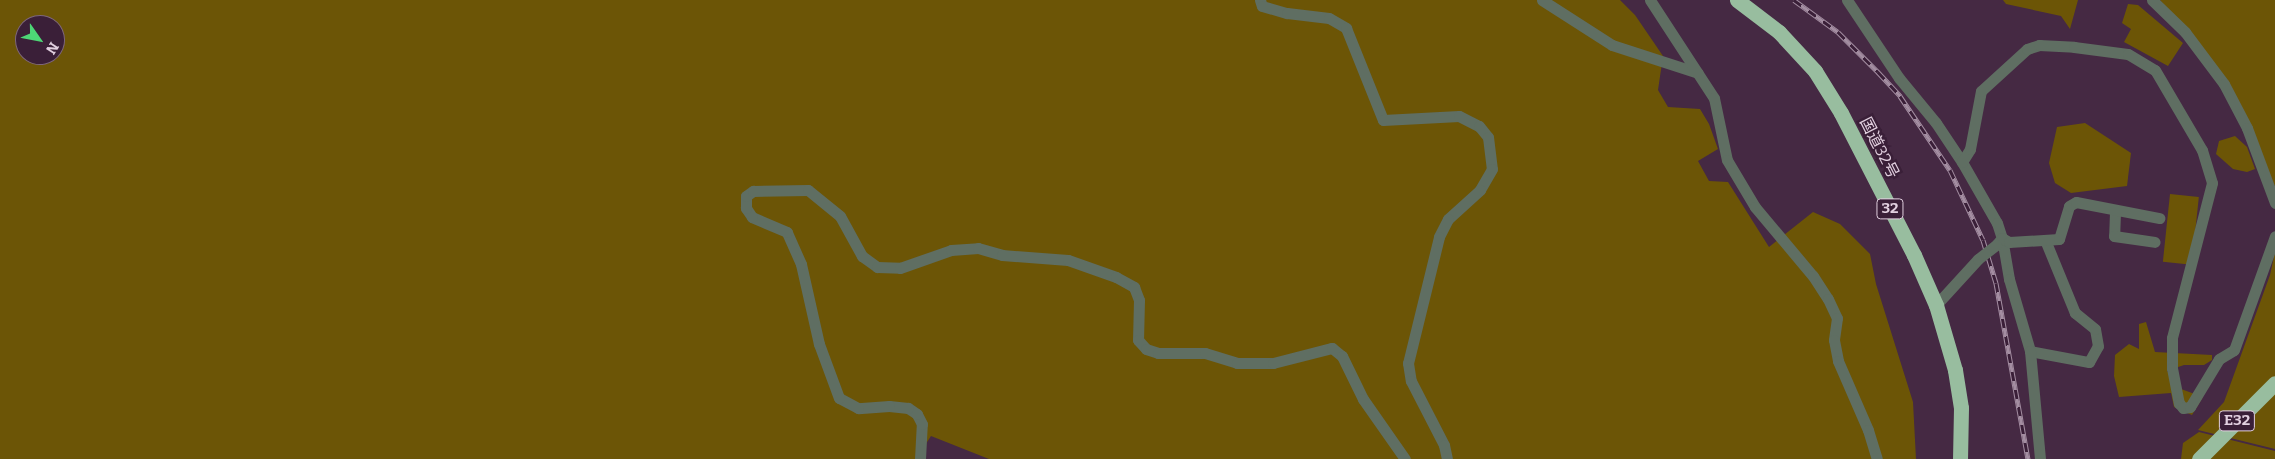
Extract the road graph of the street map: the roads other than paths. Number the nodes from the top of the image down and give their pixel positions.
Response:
1 (1260, 0) edge
2 (1542, 0) edge
3 (1650, 0) edge
4 (1737, 0) edge
5 (1847, 0) edge
6 (2152, 0) edge
7 (1698, 73) junction
8 (1962, 162) junction
9 (2275, 203) edge
10 (2116, 212) junction
11 (2159, 218) dead end
12 (2275, 236) edge
13 (2045, 240) junction
14 (1999, 242) junction
15 (2155, 242) dead end
16 (1936, 305) junction
17 (2030, 351) junction
18 (2275, 383) edge
19 (920, 459) edge
20 (1405, 459) edge
21 (1447, 459) edge
22 (1877, 459) edge
23 (1960, 459) edge
24 (2040, 459) edge
25 (2199, 459) edge

1 - 21 street
2 - 7 street
3 - 7 street
4 - 16 highway, 国道32号 / 32
5 - 8 street
6 - 9 street
7 - 22 street
8 - 12 street
8 - 14 street
10 - 11 street
10 - 13 street
10 - 15 street
13 - 14 street
13 - 17 street
14 - 16 street, bridge
14 - 17 street
16 - 23 highway, 国道32号 / 32
17 - 24 street
18 - 25 highway, E32
19 - 20 street

